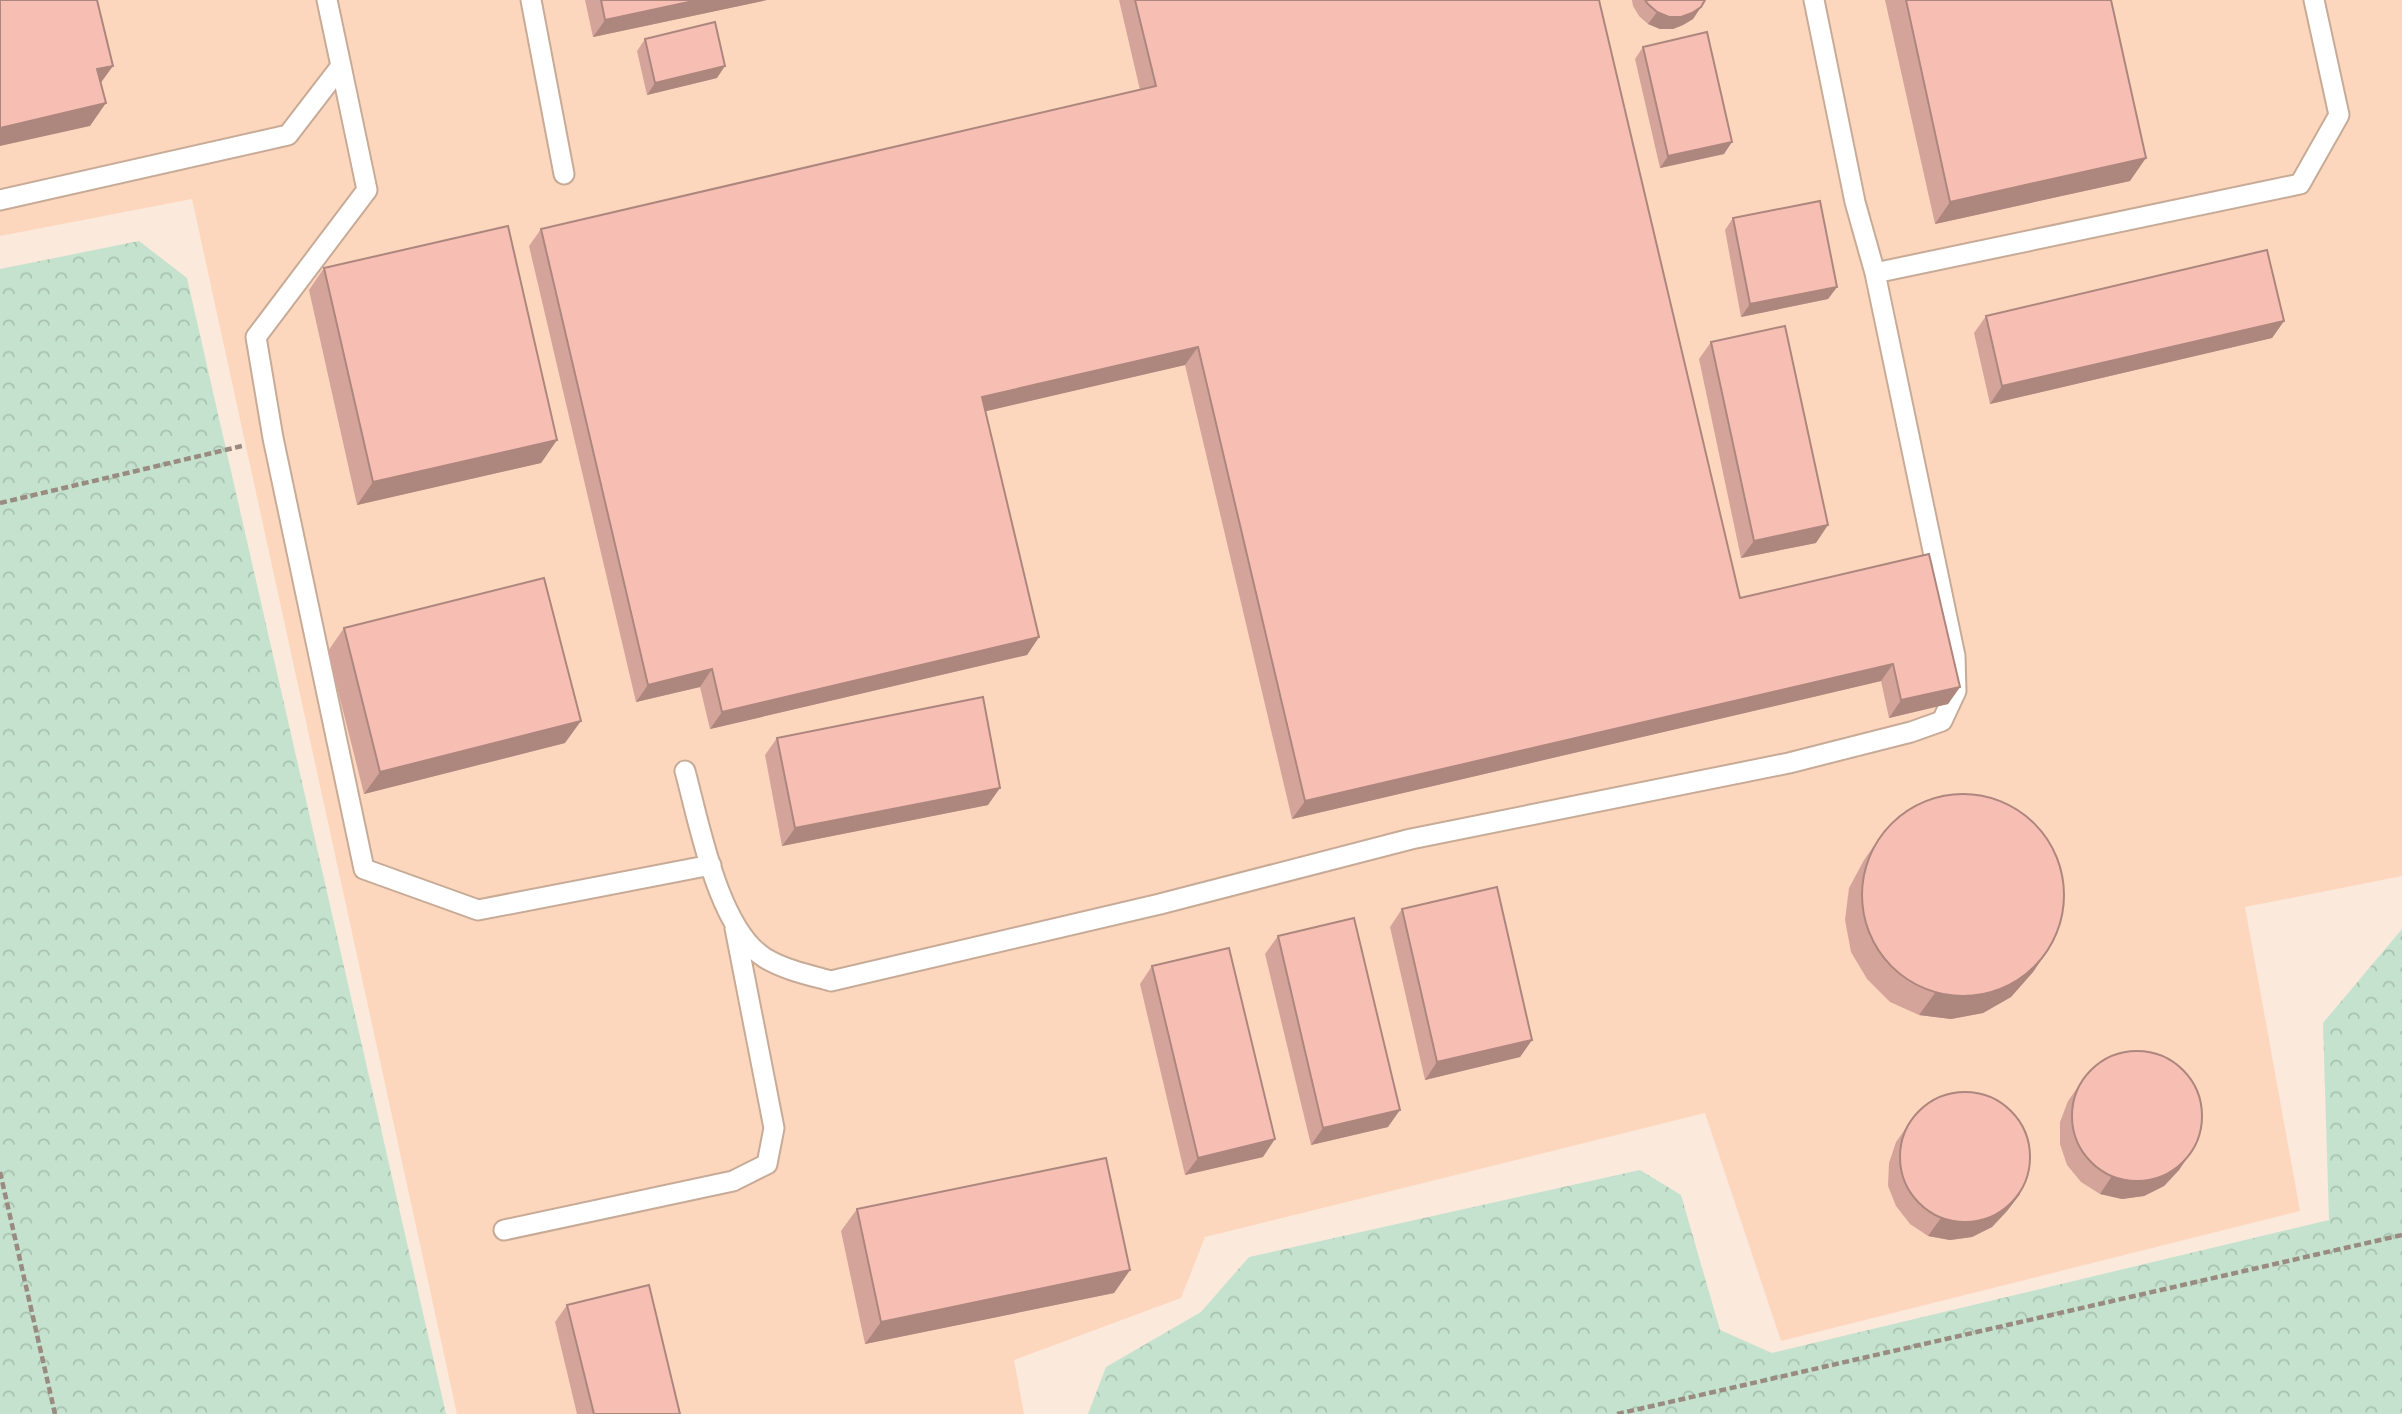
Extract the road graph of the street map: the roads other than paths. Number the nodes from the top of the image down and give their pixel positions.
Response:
1 (327, 0) edge
2 (531, 0) edge
3 (1814, 0) edge
4 (2314, 0) edge
5 (341, 66) junction
6 (564, 174) dead end
7 (0, 200) edge
8 (1875, 273) junction
9 (685, 771) dead end
10 (711, 864) junction
11 (735, 927) junction
12 (504, 1230) dead end

1 - 5 lane
2 - 6 lane
3 - 8 lane
4 - 8 lane
5 - 7 lane
5 - 10 lane
8 - 11 lane
9 - 10 lane
10 - 11 lane
11 - 12 lane

